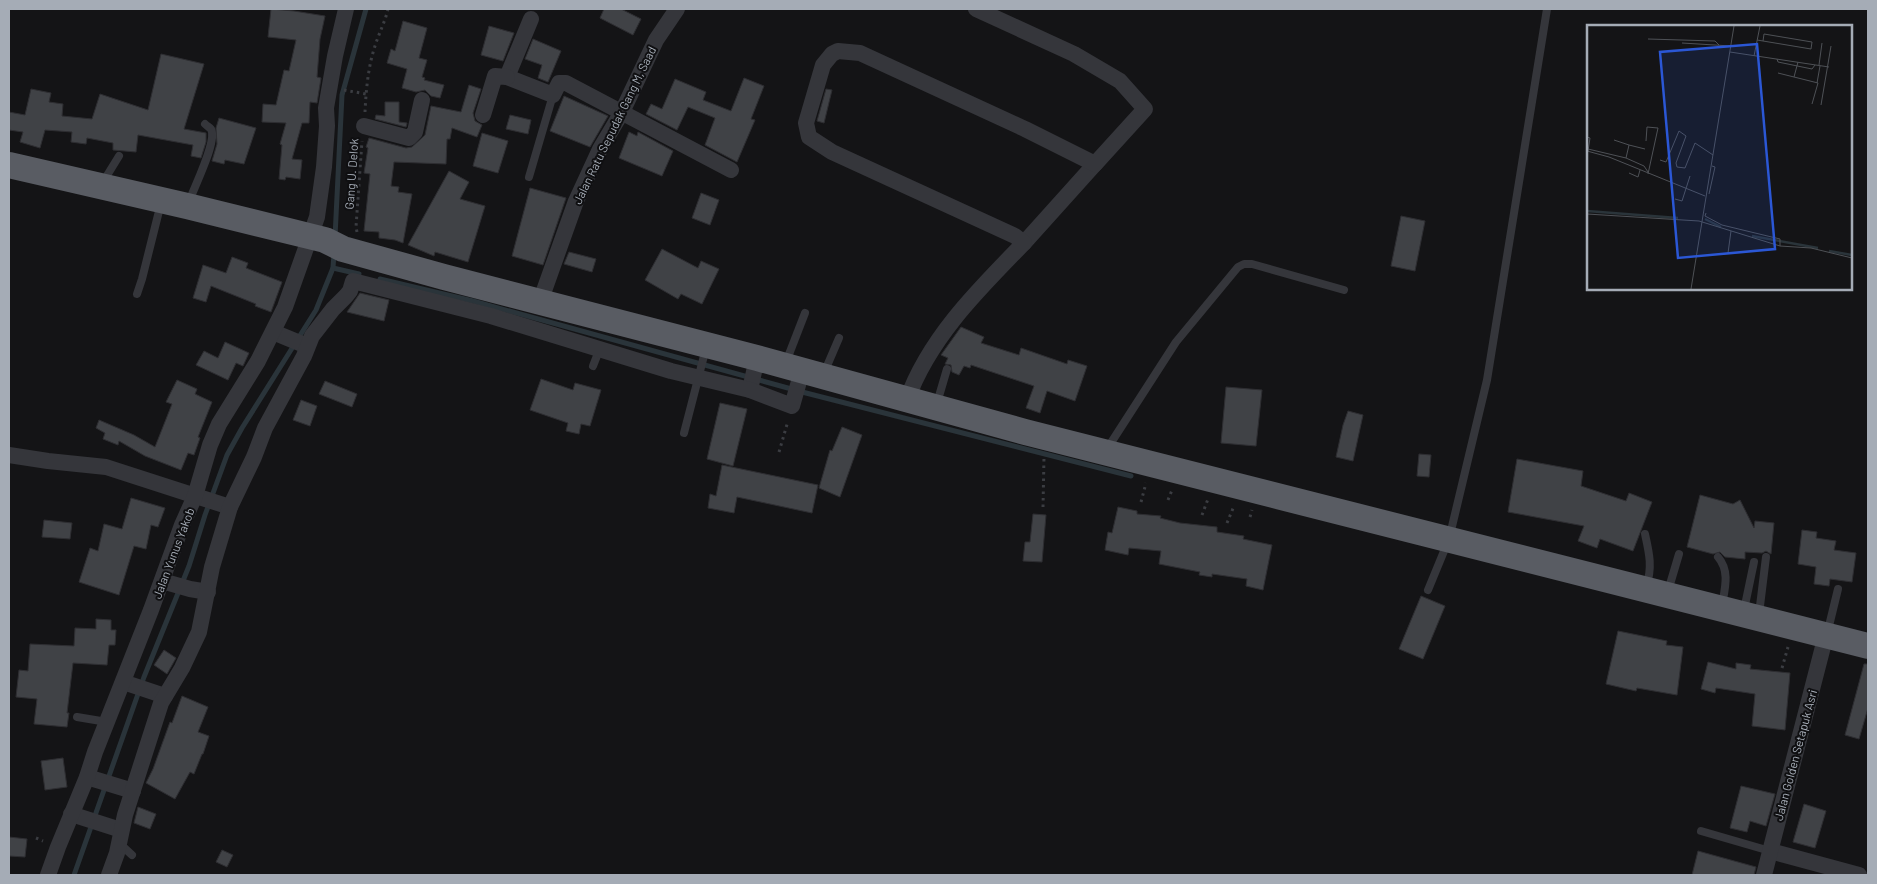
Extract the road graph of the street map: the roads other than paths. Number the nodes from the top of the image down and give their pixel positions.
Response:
1 (346, 9) edge
2 (676, 9) edge
3 (976, 9) edge
4 (1547, 9) edge
5 (531, 19) dead end
6 (506, 77) junction
7 (554, 95) junction
8 (422, 100) dead end
9 (622, 112) junction
10 (483, 115) dead end
11 (205, 124) dead end
12 (364, 126) road end
13 (119, 156) dead end
14 (1095, 164) junction
15 (9, 165) edge
16 (731, 170) dead end
17 (529, 177) dead end
18 (101, 186) junction
19 (162, 201) junction
20 (187, 206) junction
21 (1024, 243) junction
22 (344, 258) junction
23 (1344, 290) dead end
24 (137, 294) dead end
25 (540, 302) junction
26 (497, 306) junction
27 (805, 313) dead end
28 (278, 334) junction
29 (603, 336) junction
30 (839, 338) dead end
31 (303, 344) junction
32 (702, 362) junction
33 (594, 366) dead end
34 (947, 369) dead end
35 (753, 376) junction
36 (799, 384) junction
37 (908, 400) junction
38 (935, 407) junction
39 (684, 433) dead end
40 (1106, 452) junction
41 (9, 454) edge
42 (198, 497) junction
43 (224, 504) junction
44 (1645, 534) dead end
45 (1449, 539) junction
46 (1679, 554) dead end
47 (1718, 557) dead end
48 (1766, 557) dead end
49 (1754, 562) dead end
50 (167, 583) junction
51 (1838, 589) dead end
52 (1428, 590) dead end
53 (208, 592) junction
54 (1656, 592) junction
55 (1741, 614) junction
56 (1826, 635) junction
57 (1868, 646) edge
58 (129, 684) junction
59 (161, 694) junction
60 (78, 717) dead end
61 (107, 722) junction
62 (92, 779) junction
63 (133, 791) junction
64 (78, 816) junction
65 (1701, 831) dead end
66 (115, 833) junction
67 (1770, 851) junction
68 (132, 855) dead end
69 (48, 875) edge
70 (108, 875) edge
71 (1764, 875) edge
72 (1859, 875) edge

1 - 22 street
2 - 9 street, Jalan Ratu Sepudak Gang M, Saad
3 - 14 street
4 - 45 lane
5 - 6 street
6 - 7 street
6 - 10 street
7 - 9 street
7 - 17 lane
8 - 12 street
9 - 16 street
9 - 25 street, Jalan Ratu Sepudak Gang M, Saad
11 - 20 lane
13 - 18 lane
14 - 21 street
14 - 21 street
15 - 18 highway
18 - 19 highway
19 - 20 highway
19 - 24 lane
20 - 22 highway
21 - 37 street
22 - 26 highway
22 - 28 street, Jalan Yunus Yakob
22 - 31 street
23 - 40 lane
25 - 26 highway
25 - 29 highway
26 - 29 street
27 - 36 lane
28 - 31 street
28 - 42 street, Jalan Yunus Yakob
29 - 32 highway
29 - 33 lane
30 - 36 lane
31 - 43 street
32 - 35 highway
32 - 39 lane
34 - 38 lane
35 - 36 highway
35 - 36 street
36 - 37 highway
37 - 38 highway
38 - 40 highway
40 - 45 highway
41 - 42 street
42 - 43 street
42 - 50 street, Jalan Yunus Yakob
43 - 53 street
44 - 54 lane
45 - 52 lane
45 - 54 highway
46 - 54 lane
47 - 55 lane
48 - 55 lane
49 - 55 lane
50 - 53 street
50 - 58 street, Jalan Yunus Yakob
51 - 56 lane
53 - 59 street
54 - 55 highway
55 - 56 highway
56 - 57 highway
56 - 67 street, Jalan Golden Setapuk Asri
58 - 59 street
58 - 61 street, Jalan Yunus Yakob
59 - 63 street
60 - 61 lane
61 - 62 street, Jalan Yunus Yakob
62 - 63 street
62 - 64 street, Jalan Yunus Yakob
63 - 66 street
64 - 66 street
64 - 69 street, Jalan Yunus Yakob
65 - 67 lane
66 - 68 lane
66 - 70 street
67 - 71 street, Jalan Golden Setapuk Asri
67 - 72 street

